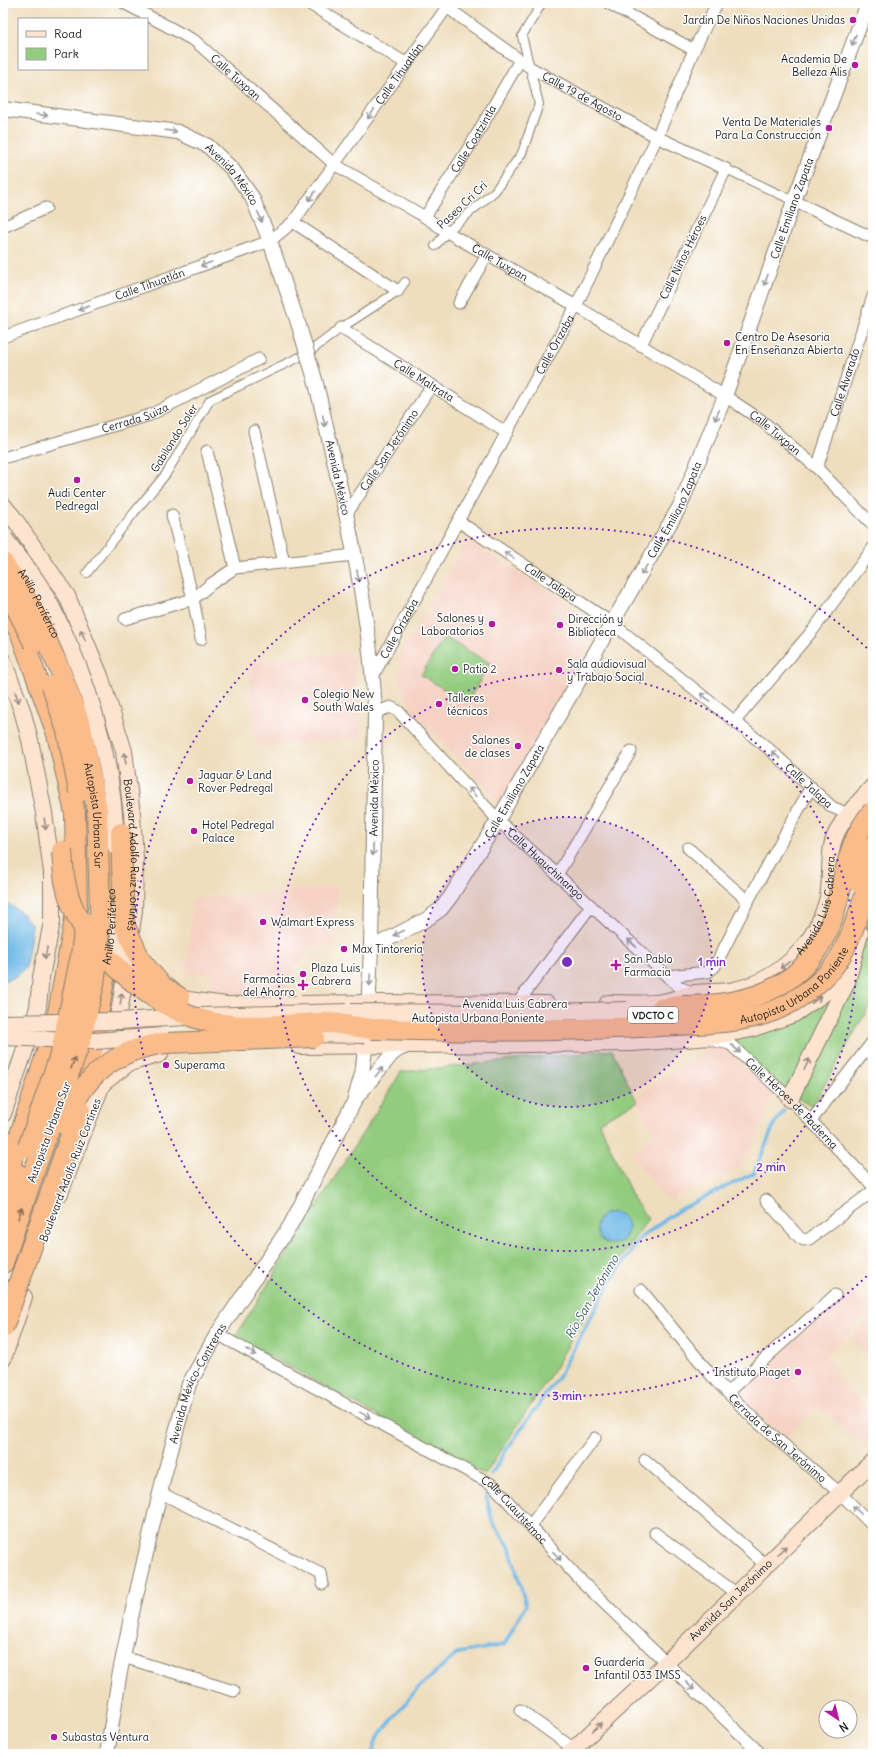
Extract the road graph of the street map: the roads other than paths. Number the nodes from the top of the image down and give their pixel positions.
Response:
1 (124, 3) edge
2 (308, 3) edge
3 (542, 3) edge
4 (608, 3) edge
5 (717, 3) edge
6 (868, 3) edge
7 (449, 5) edge
8 (694, 50) junction
9 (520, 60) junction
10 (407, 64) junction
11 (531, 68) junction
12 (3, 109) edge
13 (657, 137) junction
14 (334, 164) junction
15 (726, 170) junction
16 (794, 201) junction
17 (46, 208) dead end
18 (425, 217) junction
19 (293, 222) junction
20 (3, 227) edge
21 (448, 232) junction
22 (873, 238) edge
23 (270, 241) junction
24 (435, 246) dead end
25 (487, 255) junction
26 (402, 286) joint
27 (873, 296) edge
28 (459, 303) dead end
29 (576, 306) junction
30 (340, 328) junction
31 (3, 337) edge
32 (640, 345) junction
33 (259, 359) dead end
34 (432, 386) junction
35 (725, 396) junction
36 (254, 431) dead end
37 (507, 433) junction
38 (207, 451) dead end
39 (3, 458) edge
40 (817, 468) junction
41 (3, 505) edge
42 (172, 515) dead end
43 (346, 515) junction
44 (458, 521) junction
45 (873, 525) edge
46 (4, 540) edge
47 (873, 548) edge
48 (354, 555) junction
49 (3, 563) edge
50 (284, 563) junction
51 (234, 568) junction
52 (87, 573) dead end
53 (3, 587) edge
54 (193, 599) junction
55 (3, 602) edge
56 (125, 619) dead end
57 (612, 623) junction
58 (3, 627) edge
59 (200, 639) dead end
60 (11, 660) edge
61 (374, 676) junction
62 (375, 713) junction
63 (735, 721) junction
64 (631, 750) dead end
65 (873, 786) edge
66 (812, 787) junction
67 (873, 811) edge
68 (848, 814) junction
69 (498, 820) junction
70 (838, 829) junction
71 (873, 846) edge
72 (688, 848) dead end
73 (873, 871) edge
74 (557, 875) junction
75 (748, 901) junction
76 (873, 902) edge
77 (591, 906) junction
78 (134, 910) junction
79 (860, 933) junction
80 (371, 948) junction
81 (128, 955) junction
82 (668, 976) junction
83 (104, 985) junction
84 (369, 1003) junction
85 (465, 1004) junction
86 (672, 1004) junction
87 (516, 1005) junction
88 (202, 1016) junction
89 (782, 1019) junction
90 (3, 1022) edge
91 (369, 1036) junction
92 (3, 1037) edge
93 (700, 1038) junction
94 (132, 1039) junction
95 (873, 1041) edge
96 (413, 1044) junction
97 (457, 1045) junction
98 (23, 1054) junction
99 (102, 1084) junction
100 (3, 1093) edge
101 (790, 1099) junction
102 (354, 1102) junction
103 (3, 1114) edge
104 (811, 1121) junction
105 (36, 1166) junction
106 (873, 1186) edge
107 (3, 1187) edge
108 (873, 1191) edge
109 (766, 1200) dead end
110 (3, 1218) edge
111 (3, 1263) edge
112 (641, 1290) dead end
113 (835, 1295) dead end
114 (3, 1311) edge
115 (3, 1328) edge
116 (217, 1334) junction
117 (3, 1359) edge
118 (728, 1392) junction
119 (596, 1438) dead end
120 (645, 1460) dead end
121 (873, 1461) edge
122 (161, 1493) junction
123 (841, 1494) junction
124 (530, 1526) junction
125 (873, 1526) edge
126 (655, 1533) dead end
127 (766, 1565) junction
128 (323, 1584) dead end
129 (737, 1594) junction
130 (123, 1657) junction
131 (666, 1663) junction
132 (234, 1691) dead end
133 (520, 1710) dead end
134 (571, 1751) edge
135 (107, 1754) edge
136 (761, 1754) edge

1 - 14 street, Calle Tuxpan
2 - 10 street
3 - 11 street, Paseo Cri Crí
4 - 8 street
5 - 8 street, Calle Orizaba
6 -> 16 street, Calle Emiliano Zapata
7 - 9 street, Calle 19 de Agosto
7 - 10 street, Calle Tihuatlán
8 - 13 street, Calle Orizaba
9 - 11 street, Calle 19 de Agosto
9 - 18 street, Calle Coatzintla
10 -> 14 street, Calle Tihuatlán
11 - 13 street, Calle 19 de Agosto
11 - 21 street, Paseo Cri Crí
12 -> 23 street, Avenida México
13 - 15 street, Calle 19 de Agosto
13 - 29 street, Calle Orizaba
14 - 18 street, Calle Tuxpan
14 -> 19 street, Calle Tihuatlán
15 - 16 street
15 - 32 street, Calle Niños Héroes
16 - 22 street
16 -> 35 street, Calle Emiliano Zapata
17 - 20 street
18 - 21 street, Calle Tuxpan
19 - 23 street, Calle Tihuatlán
19 - 26 street
21 - 24 street, Paseo Cri Crí
21 - 25 street, Calle Tuxpan
23 -> 31 street, Calle Tihuatlán
23 -> 43 street, Avenida México, bridge
25 - 28 street
25 - 29 street, Calle Tuxpan
26 - 30 street
27 - 40 street, Calle Alvarado
29 - 32 street, Calle Tuxpan
29 - 37 street, Calle Orizaba
30 - 34 street, Calle Maltrata
30 - 52 street, Gabilondo Soler
32 - 35 street, Calle Tuxpan
33 - 39 street, Cerrada Suiza
34 - 37 street, Calle Maltrata
34 - 43 street, Calle San Jerónimo
35 - 40 street, Calle Tuxpan
35 -> 57 street, Calle Emiliano Zapata
36 - 50 street
37 - 44 street, Calle Orizaba
38 - 51 street
40 - 45 street, Calle Tuxpan
78 -> 41 main road, Boulevard Adolfo Ruiz Cortines
42 - 54 street
43 - 48 street, Avenida México
57 -> 44 street, Calle Jalapa
44 - 61 street, Calle Orizaba
46 - 71 highway, Autopista Urbana Poniente / VDCTO C, bridge
46 - 83 highway, Anillo Periférico
46 - 88 main road, bridge
47 - 63 street
48 - 50 street
48 -> 61 street, Avenida México
105 -> 49 highway, Autopista Urbana Sur, bridge
50 - 51 street
51 - 54 street
53 - 110 highway, Autopista Urbana Sur, bridge
54 - 56 street
54 - 59 street
55 - 107 highway
63 -> 57 street, Calle Jalapa
57 - 69 street, Calle Emiliano Zapata
58 - 60 highway
60 - 91 highway, bridge
60 -> 98 main road
61 - 62 street, Avenida México
69 -> 62 street, Calle Huauchinango
62 -> 80 street, Avenida México
66 -> 63 street, Calle Jalapa
64 - 74 street
65 - 68 main road, Avenida Luis Cabrera
66 - 68 street, Calle Jalapa
66 - 75 street
67 - 86 highway, bridge
68 - 70 main road, Avenida Luis Cabrera
69 - 74 street, Calle Huauchinango
69 -> 80 street, Calle Emiliano Zapata
70 -> 86 main road, Avenida Luis Cabrera
70 - 86 main road, Avenida Luis Cabrera
72 - 75 street
73 - 91 highway, Autopista Urbana Poniente / VDCTO C, bridge
74 - 77 street, Calle Huauchinango
75 - 82 street
76 - 79 main road
82 -> 77 street, Calle Huauchinango
77 - 87 street
78 - 81 main road, Boulevard Adolfo Ruiz Cortines
78 - 83 highway
89 -> 79 main road
101 -> 79 main road
80 -> 84 street, Avenida México
81 - 84 main road, Avenida Luis Cabrera
99 -> 81 main road, Boulevard Adolfo Ruiz Cortines
82 - 86 street, Calle Huauchinango
83 - 114 highway, Anillo Periférico
84 - 85 main road, Avenida Luis Cabrera
84 - 91 street, Avenida México
85 - 87 main road, Avenida Luis Cabrera
85 - 97 main road
86 - 87 main road, Avenida Luis Cabrera
86 - 88 main road, Avenida Luis Cabrera, bridge
88 - 90 main road, Avenida Luis Cabrera, bridge
89 - 93 main road
89 - 94 main road, bridge
91 - 96 main road
91 - 99 main road
91 - 102 street, Avenida México-Contreras
91 - 105 highway, bridge
92 - 94 main road, bridge
93 - 97 main road
93 -> 101 street, Calle Héroes de Padierna
94 - 115 highway, bridge
95 - 104 street
96 - 97 main road
102 -> 96 street
98 - 100 main road
98 - 103 main road
99 - 117 main road, Boulevard Adolfo Ruiz Cortines
101 - 104 street, Calle Héroes de Padierna
102 - 116 street, Avenida México-Contreras
104 - 106 street, Calle Héroes de Padierna
111 -> 105 highway, Autopista Urbana Sur
108 - 109 street
112 - 118 street, Cerrada de San Jerónimo
113 - 118 street
116 - 122 street, Avenida México-Contreras
116 -> 124 street, Calle Cuauhtémoc
118 - 123 street, Cerrada de San Jerónimo
119 - 124 street
120 - 127 street
121 - 123 main road, Avenida San Jerónimo
122 - 128 street
122 - 130 street, Avenida México-Contreras
125 -> 123 street, Cerrada de San Jerónimo
127 -> 123 main road, Avenida San Jerónimo
124 -> 131 street, Calle Cuauhtémoc
126 - 129 street
127 - 129 main road, Avenida San Jerónimo
129 - 131 main road, Avenida San Jerónimo
130 - 132 street
130 - 135 street, Avenida México-Contreras
134 -> 131 main road, Avenida San Jerónimo
131 -> 136 street, Calle Cuauhtémoc
133 - 134 street

